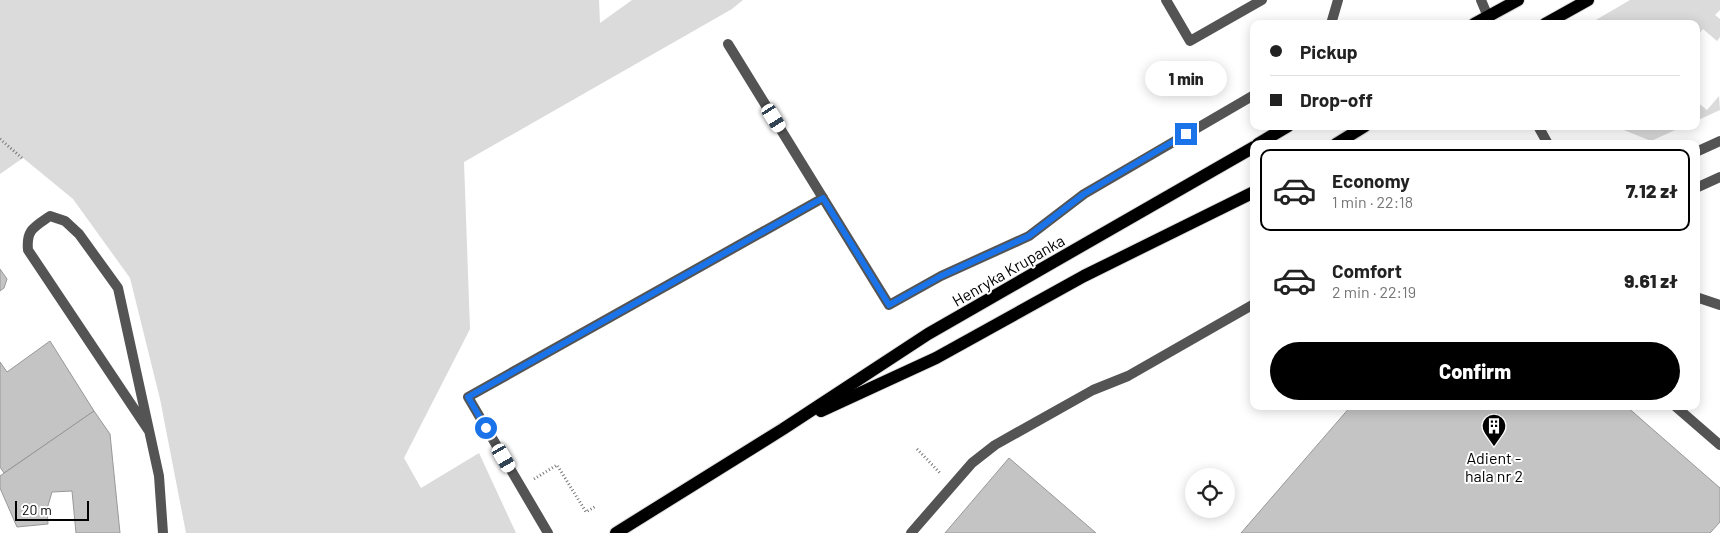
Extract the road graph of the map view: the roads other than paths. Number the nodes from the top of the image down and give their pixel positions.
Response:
1 (1166, 0) edge
2 (1262, 0) edge
3 (1338, 0) edge
4 (1480, 0) edge
5 (1518, 0) edge
6 (1588, 0) edge
7 (1332, 20) edge
8 (1490, 20) edge
9 (1552, 20) edge
10 (728, 44) dead end
11 (1250, 97) edge
12 (1281, 130) edge
13 (1359, 130) edge
14 (1265, 140) edge
15 (1342, 140) edge
16 (1720, 141) edge
17 (1250, 148) edge
18 (1700, 150) edge
19 (1720, 177) edge
20 (1700, 186) edge
21 (1250, 194) edge
22 (823, 198) junction
23 (1700, 298) edge
24 (1720, 305) edge
25 (1250, 306) edge
26 (1681, 410) edge
27 (783, 429) junction
28 (149, 431) junction
29 (1720, 445) edge
30 (163, 533) edge
31 (548, 533) edge
32 (616, 533) edge
33 (911, 533) edge

1 - 2 street
3 - 7 street
4 - 8 street
5 - 8 main road
6 - 9 main road
10 - 22 street
11 - 22 street
12 - 14 main road
13 - 15 main road
16 - 18 street
17 - 27 main road, Henryka Krupanka
19 - 20 street
21 - 27 main road, Henryka Krupanka
22 - 31 street
23 - 24 street
25 - 33 street
26 - 29 street
27 - 32 main road, Henryka Krupanka
28 - 28 street
28 - 30 street

